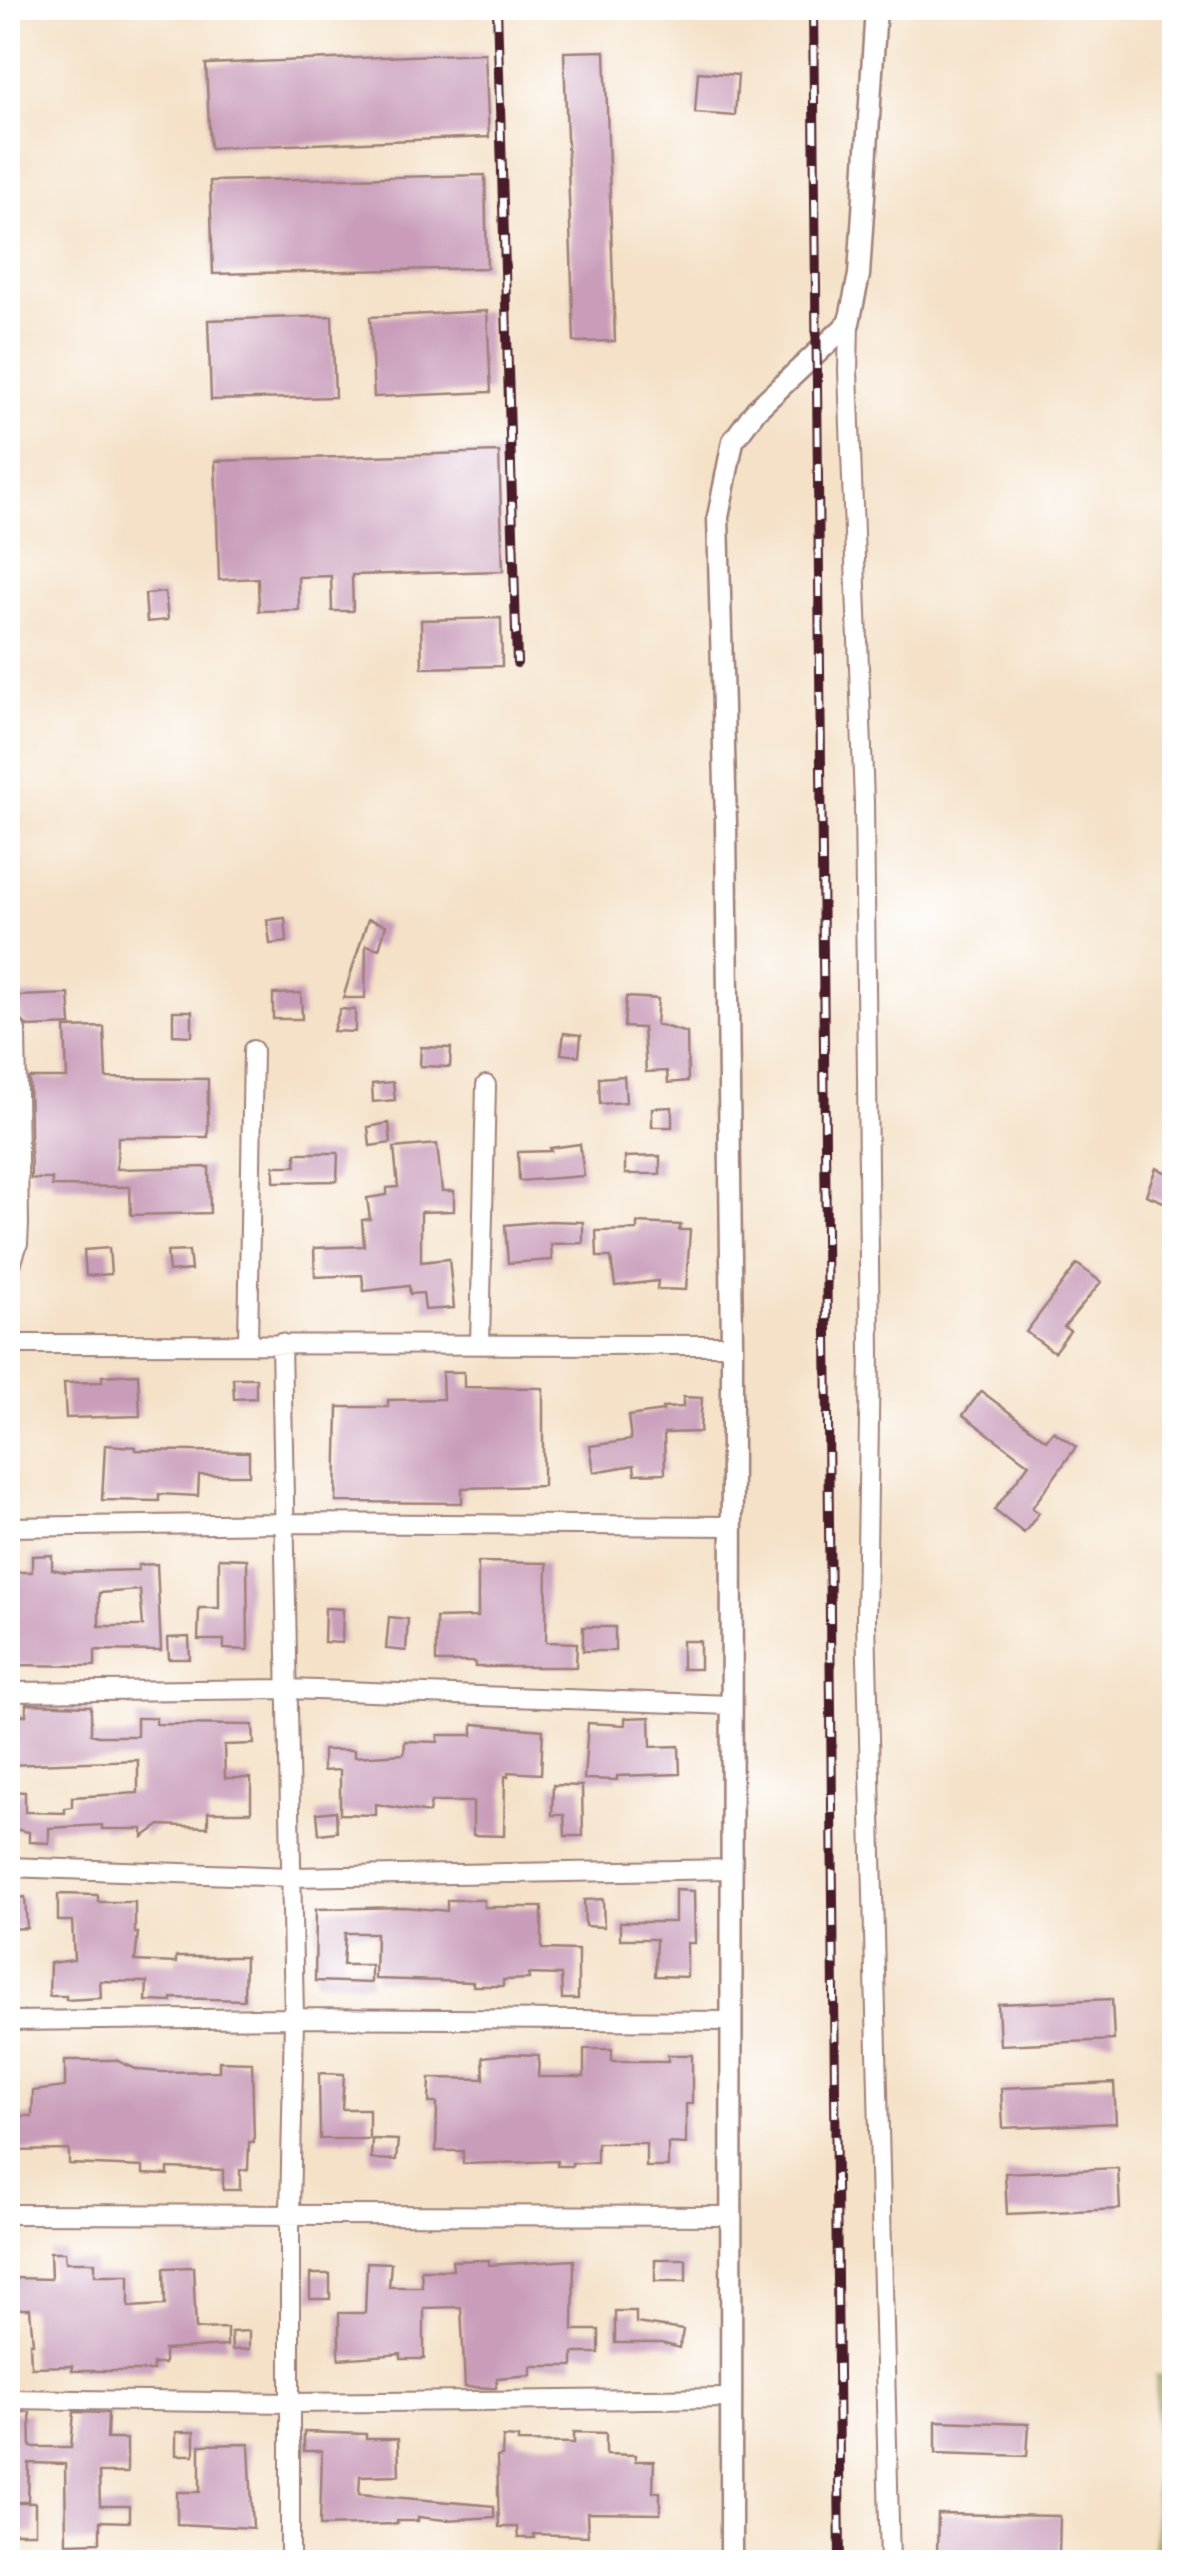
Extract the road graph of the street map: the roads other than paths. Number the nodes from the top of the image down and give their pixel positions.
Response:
1 (876, 8) edge
2 (849, 323) junction
3 (16, 1030) dead end
4 (253, 1050) dead end
5 (486, 1084) dead end
6 (8, 1274) edge
7 (281, 1342) junction
8 (248, 1343) junction
9 (8, 1344) edge
10 (480, 1344) junction
11 (732, 1345) junction
12 (285, 1523) junction
13 (732, 1526) junction
14 (8, 1527) edge
15 (288, 1690) junction
16 (8, 1692) edge
17 (732, 1705) junction
18 (8, 1867) edge
19 (731, 1869) junction
20 (292, 1877) junction
21 (294, 2018) junction
22 (8, 2021) edge
23 (732, 2021) junction
24 (290, 2213) junction
25 (8, 2214) edge
26 (731, 2216) junction
27 (732, 2398) junction
28 (8, 2399) edge
29 (290, 2404) junction
30 (290, 2562) edge
31 (731, 2562) edge
32 (890, 2562) edge

1 - 2 street
2 - 11 street
2 - 32 street
3 - 6 street
4 - 8 street
5 - 10 street
7 - 8 street
7 - 10 street
7 - 12 street
8 - 9 street
10 - 11 street
11 - 13 street
12 - 13 street
12 - 14 street
12 - 15 street
13 - 17 street
15 - 16 street
15 - 17 street
15 - 20 street
17 - 19 street
18 - 20 street
19 - 20 street
19 - 23 street
20 - 21 street
21 - 22 street
21 - 23 street
21 - 24 street
23 - 26 street
24 - 25 street
24 - 26 street
24 - 29 street
26 - 27 street
27 - 29 street
27 - 31 street
28 - 29 street
29 - 30 street

